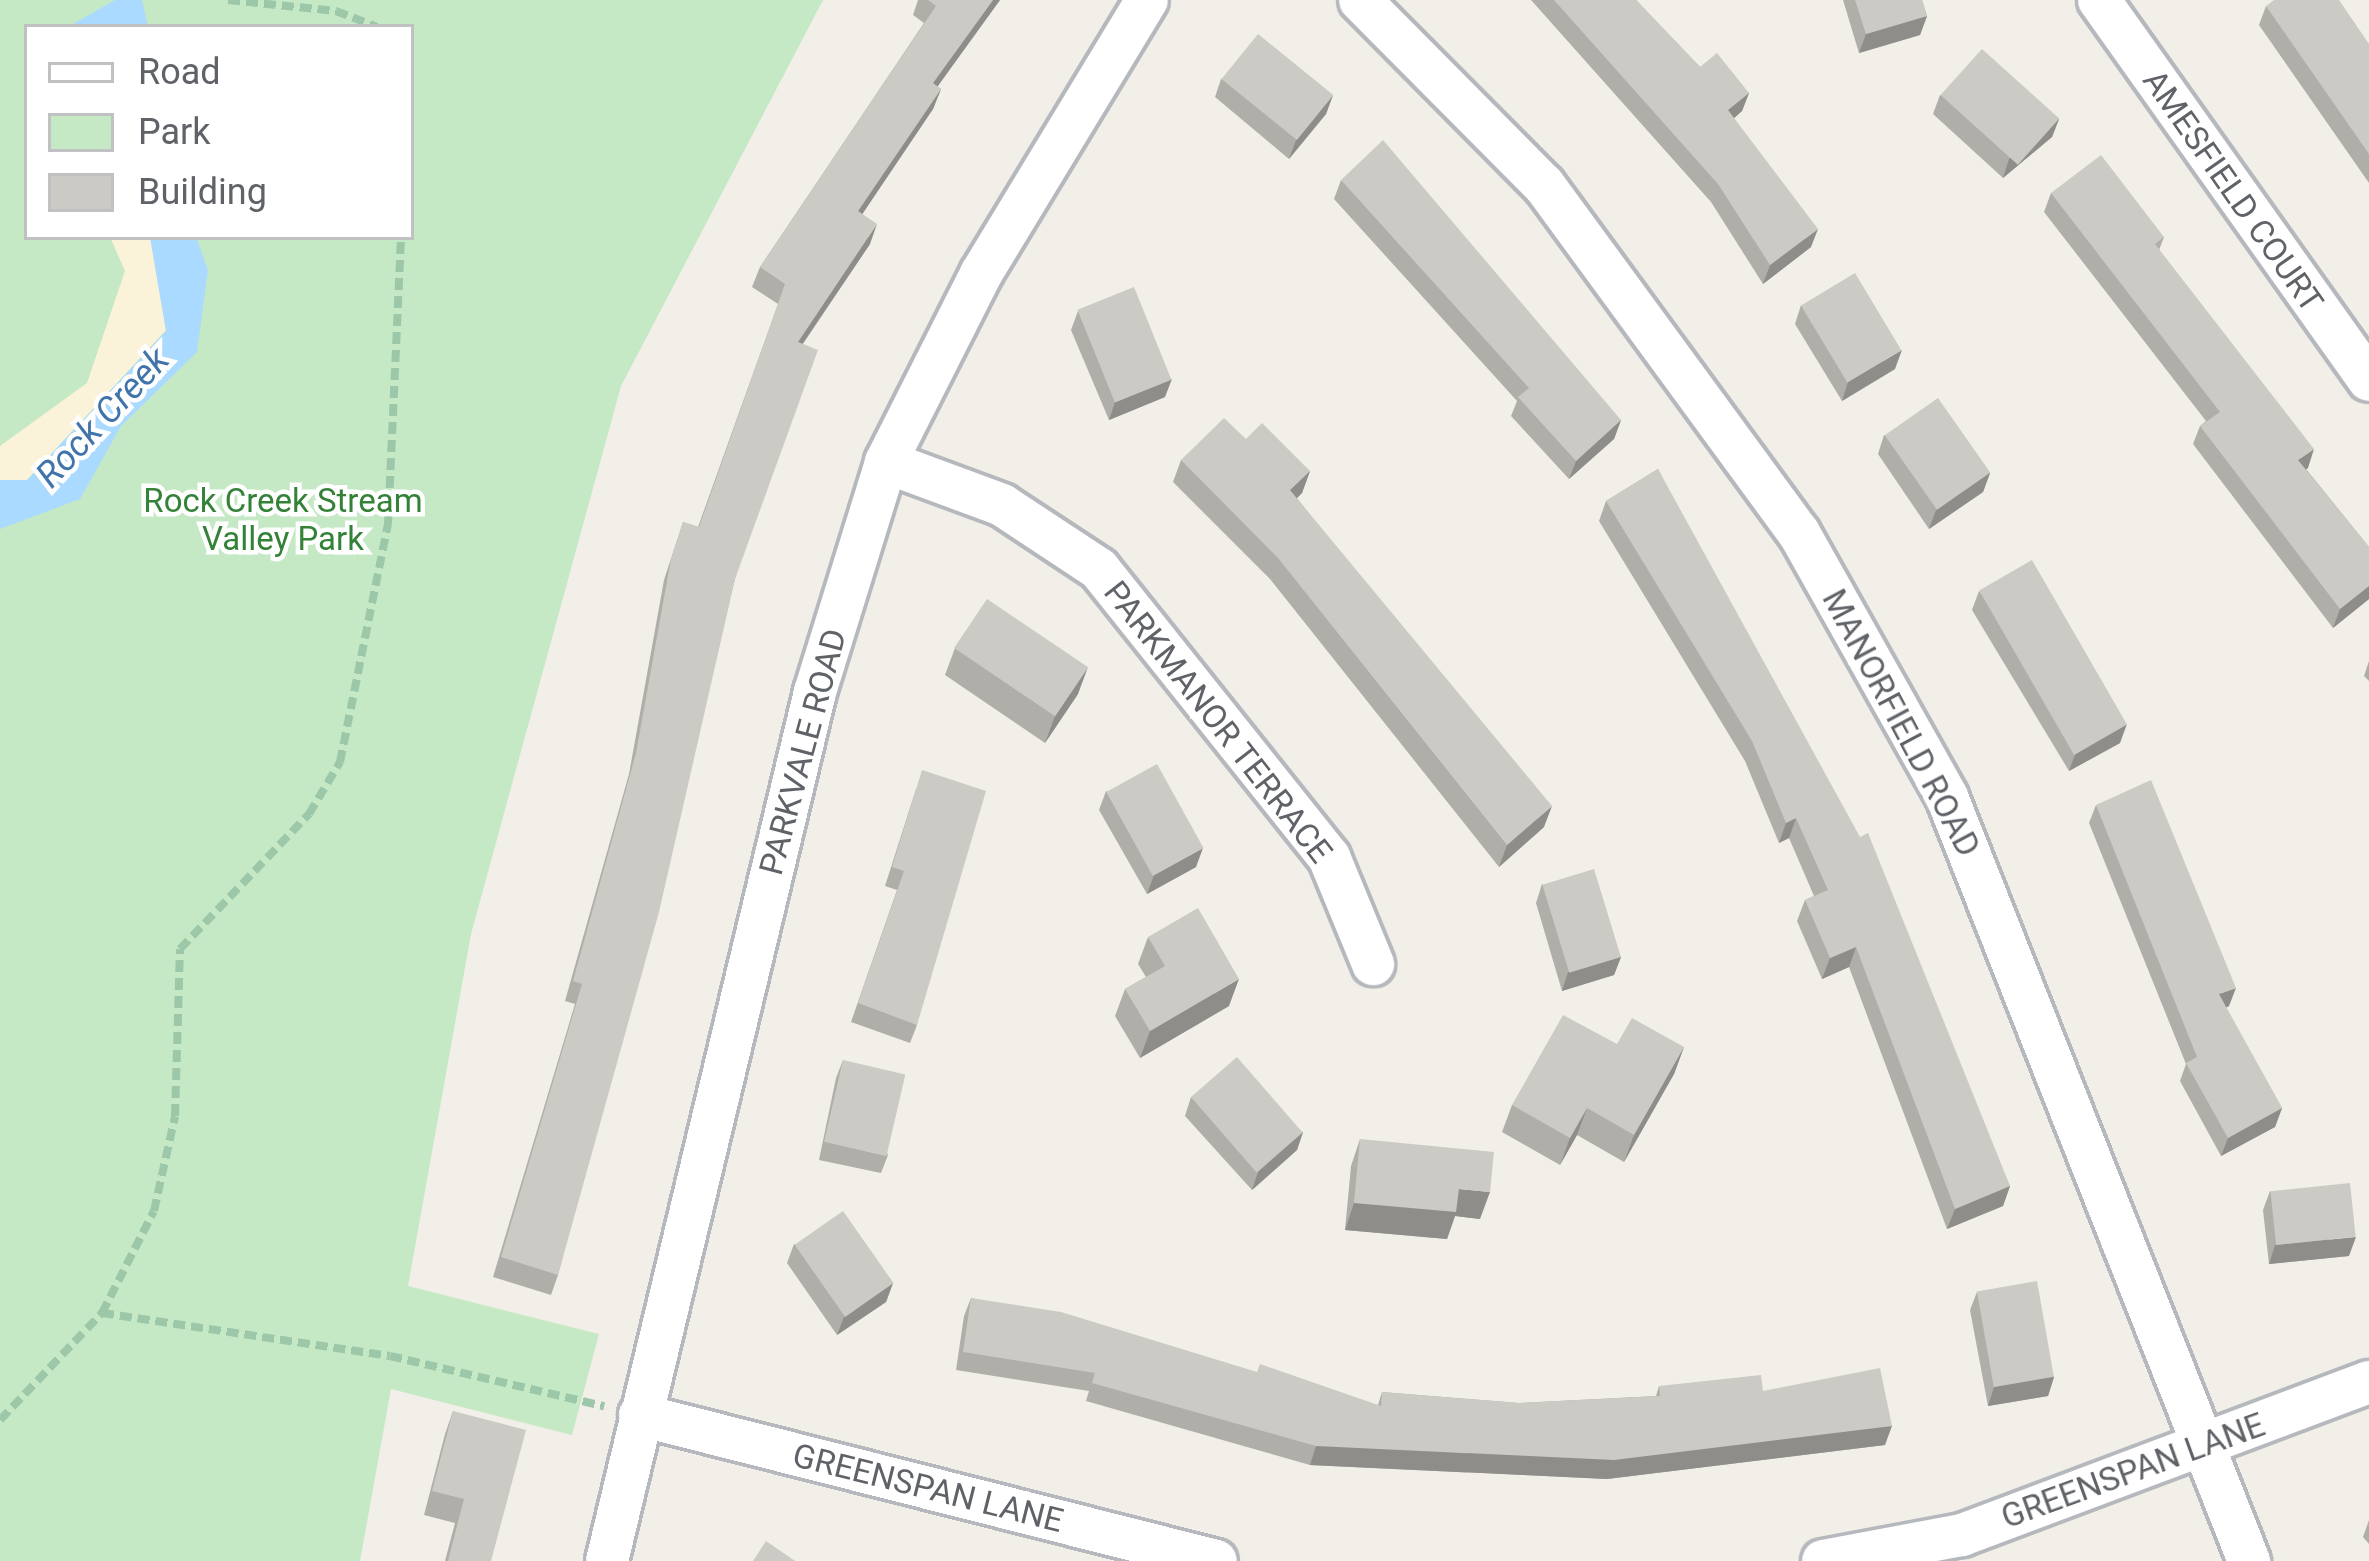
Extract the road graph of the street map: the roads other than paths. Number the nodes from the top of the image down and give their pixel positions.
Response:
1 (1147, 0) edge
2 (1360, 0) edge
3 (2098, 0) edge
4 (2369, 380) edge
5 (886, 462) junction
6 (1373, 964) dead end
7 (2369, 1382) edge
8 (640, 1414) junction
9 (2204, 1447) junction
10 (607, 1561) edge
11 (1216, 1561) edge
12 (1823, 1561) edge
13 (2249, 1561) edge

1 - 5 street, PARKVALE ROAD
2 - 9 street, MANORFIELD ROAD
3 - 4 street, AMESFIELD COURT
5 - 6 street, PARKMANOR TERRACE
5 - 8 street, PARKVALE ROAD
7 - 9 street, GREENSPAN LANE
8 - 10 street, PARKVALE ROAD
8 - 11 street, GREENSPAN LANE
9 - 12 street, GREENSPAN LANE
9 - 13 street, MANORFIELD ROAD

